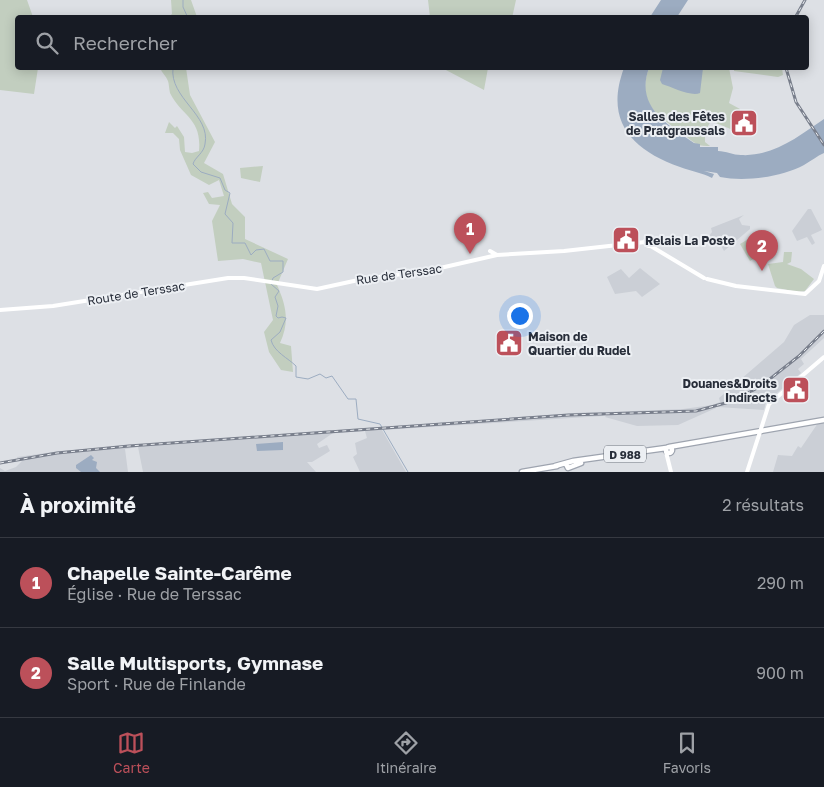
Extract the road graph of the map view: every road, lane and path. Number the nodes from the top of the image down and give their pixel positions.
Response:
1 (497, 254) junction
2 (492, 257) junction
3 (824, 266) edge
4 (818, 282) junction
5 (271, 283) joint
6 (824, 283) edge
7 (0, 310) edge
8 (824, 355) edge
9 (824, 420) edge
10 (760, 430) junction
11 (668, 449) junction
12 (522, 472) edge
13 (671, 472) edge
14 (748, 472) edge

1 - 2 street, Rue de Terssac
1 - 2 street
1 - 4 street, Rue de Terssac
2 - 5 street, Rue de Terssac
3 - 4 street
4 - 6 street
5 - 7 street, Route de Terssac
8 - 10 street
9 - 10 main road
10 - 11 main road
10 - 14 street
11 - 12 main road, D 988
11 - 13 street

